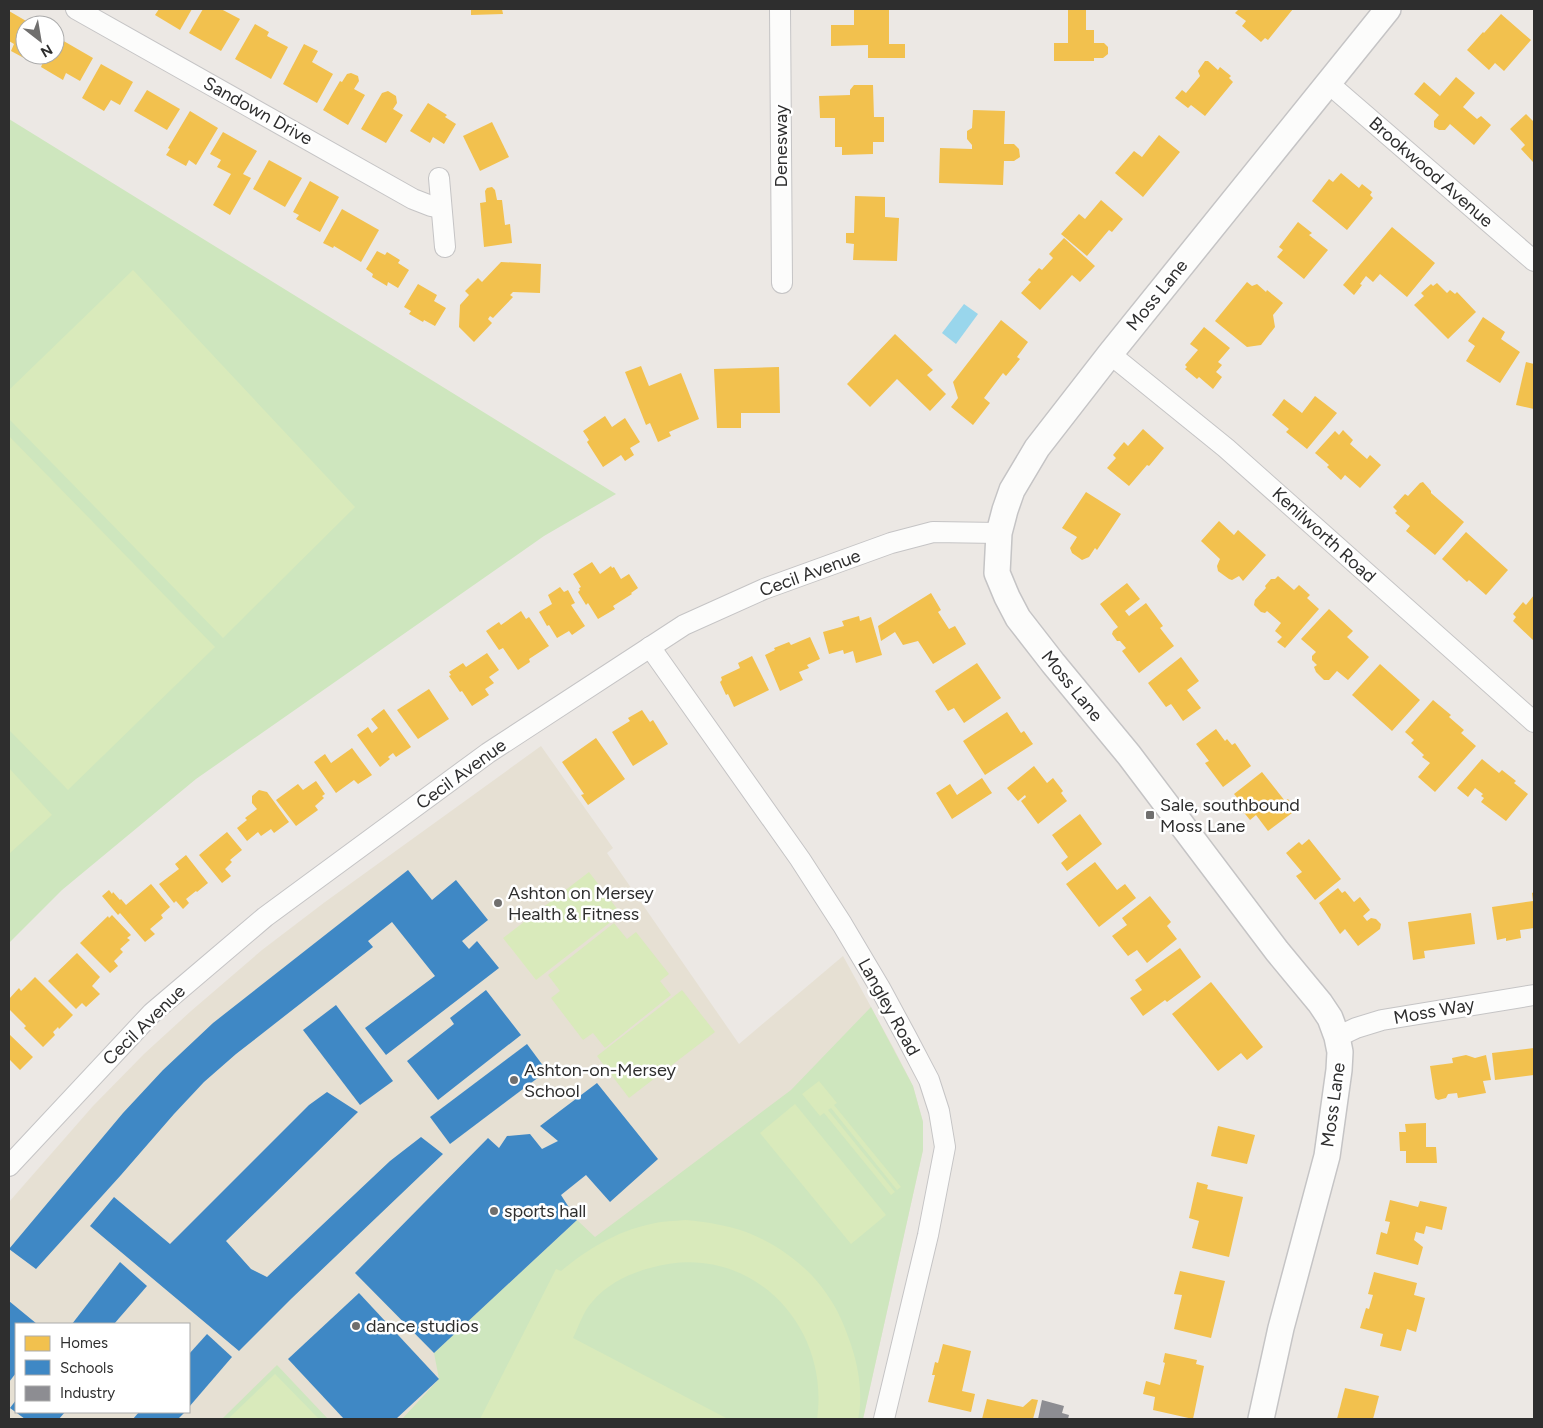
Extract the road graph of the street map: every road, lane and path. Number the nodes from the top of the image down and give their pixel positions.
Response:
1 (76, 9) edge
2 (780, 9) edge
3 (1388, 9) edge
4 (1328, 83) junction
5 (439, 178) dead end
6 (442, 208) junction
7 (445, 247) dead end
8 (1534, 261) edge
9 (782, 283) dead end
10 (1110, 354) junction
11 (998, 532) junction
12 (650, 647) junction
13 (1534, 722) edge
14 (1534, 995) edge
15 (1337, 1037) junction
16 (9, 1166) edge
17 (884, 1419) edge
18 (1261, 1419) edge

1 - 6 street, Sandown Drive
2 - 9 street, Denesway
3 - 4 street, Moss Lane
4 - 8 street, Brookwood Avenue
4 - 10 street, Moss Lane
5 - 6 street
6 - 7 street
10 - 11 street, Moss Lane
10 - 13 street, Kenilworth Road
11 - 12 street, Cecil Avenue
11 - 15 street, Moss Lane
12 - 16 street, Cecil Avenue
12 - 17 street, Langley Road
14 - 15 street, Moss Way
15 - 18 street, Moss Lane

